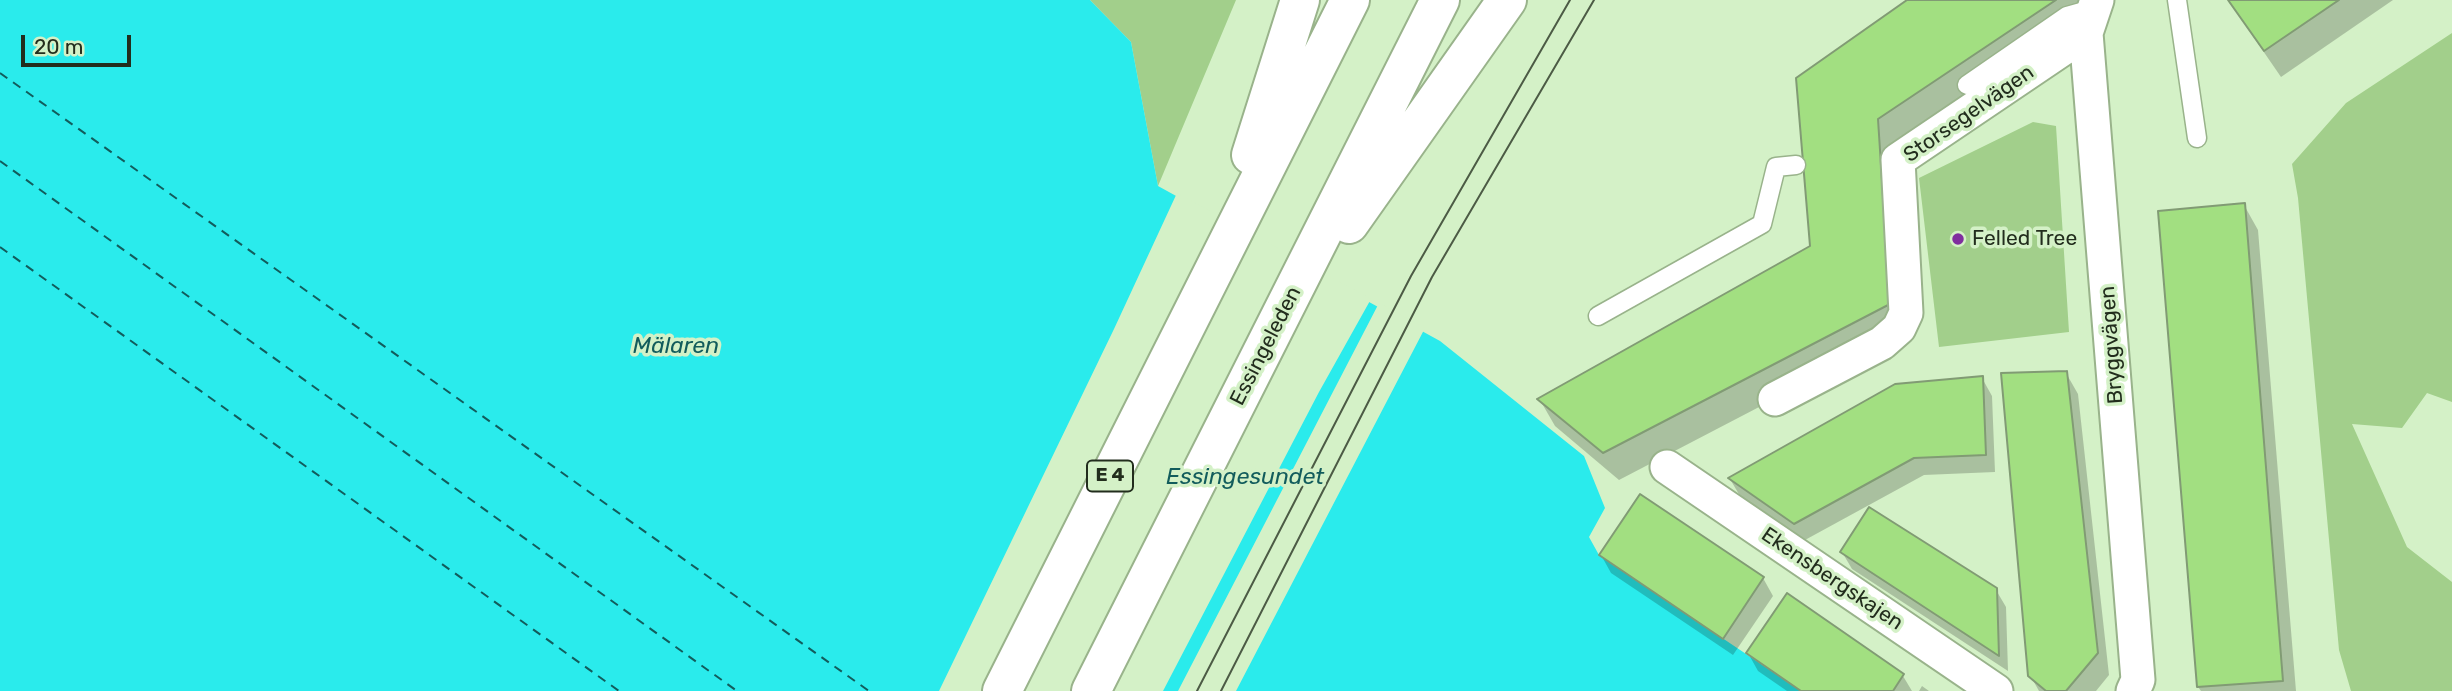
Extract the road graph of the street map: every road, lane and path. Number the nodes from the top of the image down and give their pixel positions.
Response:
1 (1300, 0) edge
2 (1350, 0) edge
3 (1440, 0) edge
4 (1507, 0) edge
5 (2177, 0) edge
6 (2092, 14) edge
7 (1967, 85) dead end
8 (2197, 138) dead end
9 (1796, 165) dead end
10 (1219, 260) junction
11 (1598, 316) dead end
12 (1273, 331) junction
13 (1775, 399) dead end
14 (1667, 467) dead end
15 (1002, 691) edge
16 (1091, 691) edge
17 (1996, 691) edge
18 (2133, 691) edge

1 - 10 highway
2 - 10 highway, E 4
3 - 12 highway, Essingeleden
4 - 12 highway
5 - 8 lane
6 - 7 lane
6 - 13 street, Storsegelvägen
6 - 18 street, Bryggvägen
9 - 11 lane
10 - 15 highway, E 4
12 - 16 highway, Essingeleden
14 - 17 street, Ekensbergskajen

